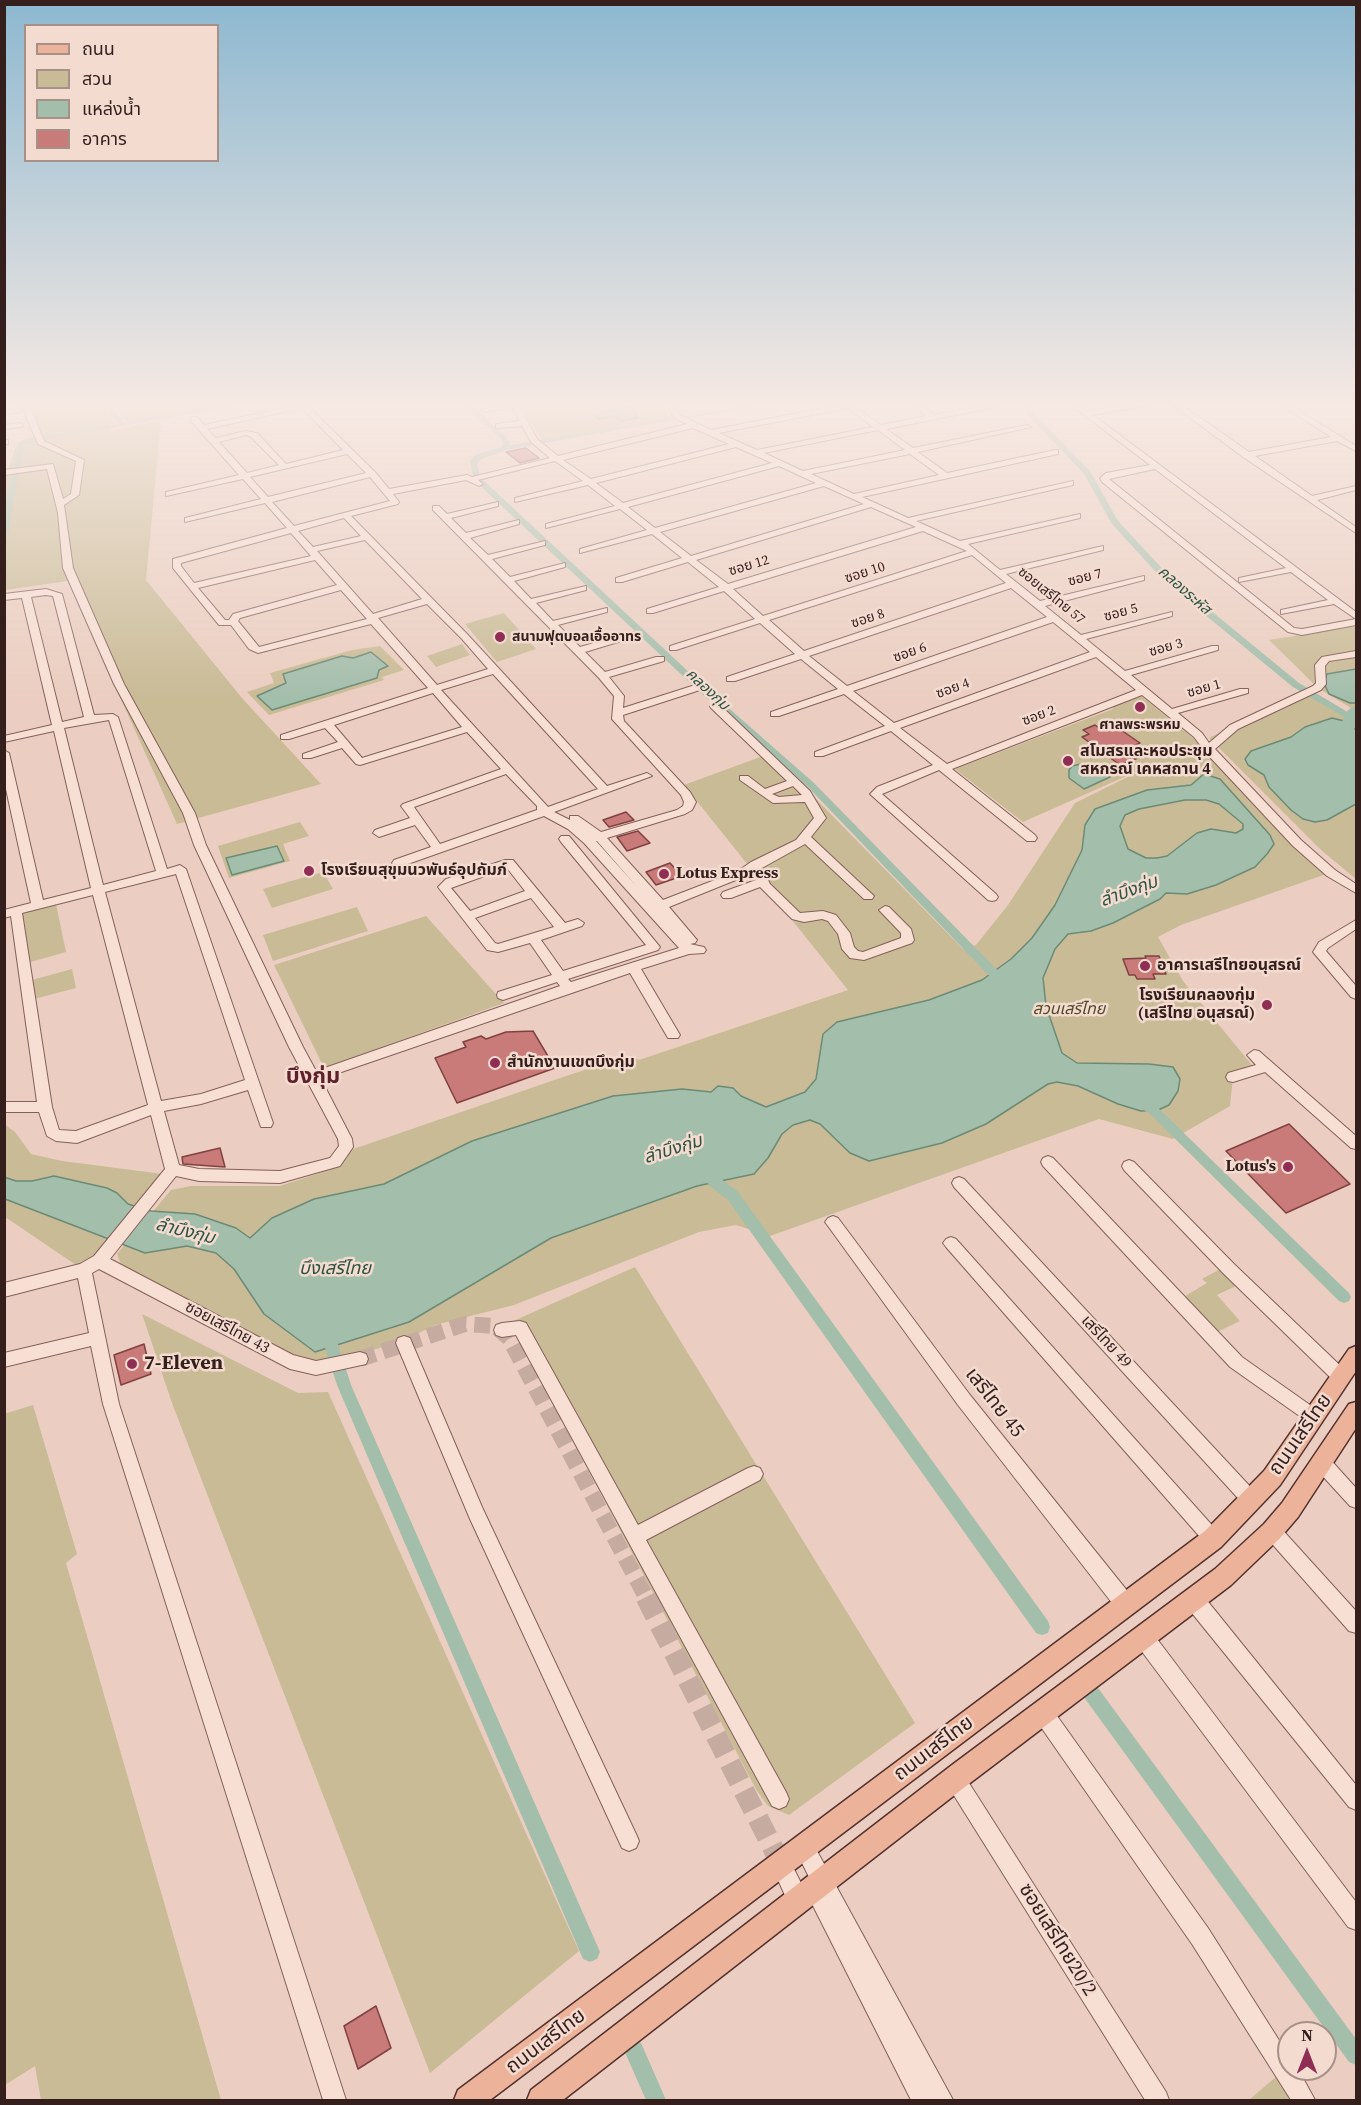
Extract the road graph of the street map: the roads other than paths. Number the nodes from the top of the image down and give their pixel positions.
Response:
1 (59, 500) edge
2 (66, 500) edge
3 (267, 500) joint
4 (394, 500) edge
5 (614, 500) edge
6 (643, 500) edge
7 (763, 500) edge
8 (865, 500) edge
9 (995, 500) edge
10 (1131, 500) edge
11 (1202, 500) edge
12 (1311, 500) edge
13 (60, 504) junction
14 (495, 504) dead end
15 (874, 504) junction
16 (622, 506) junction
17 (436, 508) dead end
18 (346, 516) junction
19 (1077, 516) dead end
20 (446, 517) junction
21 (188, 520) dead end
22 (909, 520) junction
23 (516, 522) dead end
24 (549, 526) dead end
25 (926, 527) junction
26 (293, 529) junction
27 (653, 531) junction
28 (1356, 531) edge
29 (466, 536) junction
30 (367, 537) junction
31 (542, 543) dead end
32 (961, 543) junction
33 (1100, 548) dead end
34 (583, 551) dead end
35 (973, 552) junction
36 (314, 553) junction
37 (487, 558) junction
38 (689, 559) junction
39 (561, 565) dead end
40 (1292, 569) junction
41 (998, 573) junction
42 (1141, 578) dead end
43 (508, 580) junction
44 (619, 580) dead end
45 (1242, 580) dead end
46 (1013, 584) junction
47 (194, 586) junction
48 (345, 586) junction
49 (725, 587) junction
50 (583, 588) dead end
51 (26, 594) junction
52 (4, 597) edge
53 (429, 600) junction
54 (1336, 601) junction
55 (530, 602) junction
56 (1037, 605) junction
57 (604, 610) dead end
58 (650, 611) dead end
59 (1284, 612) dead end
60 (1169, 614) dead end
61 (1356, 616) edge
62 (373, 618) junction
63 (1054, 618) junction
64 (765, 620) junction
65 (234, 622) junction
66 (1356, 622) edge
67 (552, 624) junction
68 (635, 634) dead end
69 (1079, 638) junction
70 (673, 648) dead end
71 (1215, 648) dead end
72 (578, 651) junction
73 (1097, 653) junction
74 (801, 654) junction
75 (1356, 654) edge
76 (660, 659) dead end
77 (494, 670) junction
78 (1124, 674) junction
79 (603, 676) junction
80 (731, 679) dead end
81 (696, 688) dead end
82 (434, 689) junction
83 (846, 690) junction
84 (1244, 691) dead end
85 (1142, 692) junction
86 (1152, 699) junction
87 (715, 706) dead end
88 (1170, 712) junction
89 (617, 713) junction
90 (775, 714) dead end
91 (90, 719) junction
92 (327, 723) junction
93 (59, 726) junction
94 (892, 727) junction
95 (469, 728) junction
96 (285, 737) dead end
97 (4, 739) edge
98 (343, 744) junction
99 (4, 753) edge
100 (1211, 753) junction
101 (819, 754) dead end
102 (306, 756) dead end
103 (944, 767) junction
104 (507, 770) junction
105 (647, 776) dead end
106 (744, 778) dead end
107 (795, 782) junction
108 (605, 790) junction
109 (763, 794) junction
110 (810, 798) junction
111 (546, 808) junction
112 (417, 820) junction
113 (379, 833) dead end
114 (806, 838) junction
115 (1030, 838) dead end
116 (565, 839) dead end
117 (594, 839) junction
118 (438, 849) junction
119 (398, 863) dead end
120 (750, 867) junction
121 (162, 873) junction
122 (763, 882) junction
123 (1356, 889) edge
124 (98, 890) junction
125 (534, 892) junction
126 (728, 895) dead end
127 (868, 896) dead end
128 (992, 897) dead end
129 (653, 904) junction
130 (38, 905) junction
131 (885, 910) dead end
132 (10, 912) edge
133 (628, 913) junction
134 (467, 917) junction
135 (578, 922) dead end
136 (1356, 924) edge
137 (562, 928) junction
138 (533, 938) junction
139 (633, 968) junction
140 (559, 978) junction
141 (568, 988) junction
142 (1356, 994) edge
143 (503, 995) dead end
144 (673, 1035) dead end
145 (1254, 1055) dead end
146 (1265, 1067) junction
147 (313, 1077) junction
148 (1233, 1077) dead end
149 (253, 1083) junction
150 (4, 1107) edge
151 (45, 1107) junction
152 (157, 1107) junction
153 (266, 1123) dead end
154 (1356, 1144) edge
155 (1048, 1162) dead end
156 (1129, 1166) dead end
157 (172, 1170) junction
158 (959, 1183) dead end
159 (833, 1222) dead end
160 (951, 1243) dead end
161 (97, 1260) junction
162 (4, 1290) edge
163 (502, 1330) dead end
164 (96, 1338) junction
165 (405, 1343) dead end
166 (1356, 1355) edge
167 (360, 1359) tunnel mouth
168 (4, 1360) edge
169 (1341, 1377) junction
170 (1356, 1411) edge
171 (1314, 1417) junction
172 (1323, 1464) junction
173 (754, 1474) dead end
174 (1356, 1500) edge
175 (1252, 1501) junction
176 (1272, 1531) junction
177 (635, 1536) junction
178 (1213, 1539) junction
179 (1194, 1600) junction
180 (1126, 1605) junction
181 (1356, 1624) edge
182 (1144, 1638) junction
183 (1043, 1713) junction
184 (956, 1779) junction
185 (779, 1799) dead end
186 (1356, 1800) edge
187 (629, 1841) dead end
188 (804, 1847) junction
189 (781, 1864) junction
190 (812, 1891) junction
191 (1356, 1919) edge
192 (335, 2100) edge
193 (468, 2100) edge
194 (541, 2100) edge
195 (923, 2100) edge
196 (942, 2100) edge
197 (1158, 2100) edge
198 (1304, 2100) edge

1 - 13 street
2 - 13 street
3 - 21 street
3 - 26 street
4 - 18 street
5 - 16 street
6 - 16 street
7 - 27 street
8 - 15 street, ซอยเสรีไทย 57
9 - 22 street
10 - 66 street
11 - 40 street
12 - 28 street
13 - 147 street
14 - 20 street
15 - 22 street, ซอยเสรีไทย 57
15 - 38 street
16 - 24 street
16 - 27 street
17 - 20 street
18 - 26 street
18 - 30 street
19 - 32 street
20 - 29 street
22 - 25 street, ซอยเสรีไทย 57
23 - 29 street
25 - 32 street, ซอยเสรีไทย 57
25 - 49 street, ซอย 12
26 - 36 street
26 - 47 street
27 - 34 street
27 - 38 street
29 - 37 street
30 - 36 street
30 - 53 street
31 - 37 street
32 - 35 street, ซอยเสรีไทย 57
33 - 41 street
35 - 41 street, ซอยเสรีไทย 57
35 - 64 street, ซอย 10
36 - 47 street
36 - 48 street
37 - 43 street
38 - 44 street
38 - 49 street
39 - 43 street
40 - 45 street
40 - 54 street
41 - 46 street, ซอยเสรีไทย 57
42 - 56 street, ซอย 7
43 - 55 street
46 - 56 street, ซอยเสรีไทย 57
46 - 74 street, ซอย 8
47 - 65 street
48 - 62 street
48 - 65 street
49 - 58 street, ซอย 12
49 - 64 street
50 - 55 street
51 - 52 street
51 - 91 street
51 - 93 street
53 - 62 street
53 - 77 street
54 - 59 street
54 - 61 street
55 - 67 street
56 - 63 street, ซอยเสรีไทย 57
57 - 67 street
60 - 69 street, ซอย 5
62 - 65 street
62 - 82 street
63 - 69 street, ซอยเสรีไทย 57
63 - 83 street, ซอย 6
64 - 70 street, ซอย 10
64 - 74 street
67 - 72 street
68 - 72 street
69 - 73 street, ซอยเสรีไทย 57
71 - 78 street, ซอย 3
72 - 79 street
73 - 78 street, ซอยเสรีไทย 57
73 - 94 street, ซอย 4
74 - 80 street, ซอย 8
74 - 83 street
75 - 100 street
76 - 79 street
77 - 82 street
77 - 108 street
78 - 85 street, ซอยเสรีไทย 57
79 - 89 street
81 - 89 street
82 - 92 street
82 - 95 street
83 - 90 street, ซอย 6
83 - 94 street
84 - 88 street, ซอย 1
85 - 86 street, ซอยเสรีไทย 57
85 - 103 street, ซอย 2
86 - 88 street, ซอยเสรีไทย 57
86 - 100 street, ซอยเสรีไทย 57
87 - 107 street
88 - 100 street, ซอยเสรีไทย 57
89 - 117 street
91 - 93 street
91 - 121 street
92 - 96 street
92 - 98 street
93 - 97 street
93 - 124 street
94 - 101 street, ซอย 4
94 - 103 street
95 - 98 street
95 - 104 street
98 - 102 street
99 - 130 street
100 - 123 street, ซอยเสรีไทย 57
103 - 115 street
103 - 128 street, ซอย 2
104 - 111 street
104 - 112 street
105 - 108 street
106 - 109 street
107 - 109 street
107 - 110 street
108 - 111 street
109 - 110 street
110 - 114 street
111 - 117 street
111 - 118 street
112 - 113 street
112 - 118 street
114 - 120 street
114 - 127 street
116 - 133 street
117 - 129 street
118 - 119 street
120 - 122 street
120 - 129 street
121 - 124 street
121 - 149 street
122 - 126 street
122 - 131 street
124 - 130 street
124 - 152 street
125 - 134 street
125 - 134 street
125 - 137 street
129 - 133 street
129 - 139 street
130 - 132 street
132 - 151 street
133 - 140 street
134 - 138 street
135 - 137 street
136 - 142 street
137 - 138 street
138 - 140 street
139 - 141 street
139 - 144 street
140 - 141 street
140 - 143 street
141 - 147 street
145 - 146 street
146 - 148 street
146 - 154 street
147 - 157 street
149 - 152 street
149 - 153 street
150 - 151 street
151 - 152 street
152 - 157 street
155 - 171 street
156 - 169 street
157 - 161 street
158 - 175 street, เสรีไทย 49
159 - 180 street, เสรีไทย 45
160 - 178 street
161 - 162 street
161 - 164 street
161 - 167 street, ซอยเสรีไทย 43
163 - 177 street
164 - 168 street
164 - 192 street
165 - 187 street
166 - 169 main road, ถนนเสรีไทย
169 - 171 main road, ถนนเสรีไทย
170 - 172 main road, ถนนเสรีไทย
171 - 175 main road, ถนนเสรีไทย
172 - 174 street
172 - 176 main road, ถนนเสรีไทย
173 - 177 street
175 - 178 main road, ถนนเสรีไทย
176 - 179 main road, ถนนเสรีไทย
176 - 181 street
177 - 185 street
178 - 180 main road, ถนนเสรีไทย
179 - 182 main road, ถนนเสรีไทย
179 - 186 street
180 - 188 main road, ถนนเสรีไทย
182 - 183 main road, ถนนเสรีไทย
182 - 191 street
183 - 184 main road, ถนนเสรีไทย
183 - 198 street
184 - 190 main road, ถนนเสรีไทย
184 - 197 street, ซอยเสรีไทย20/2
188 - 189 main road, ถนนเสรีไทย
188 - 190 street
189 - 190 street
189 - 193 main road, ถนนเสรีไทย
190 - 194 main road, ถนนเสรีไทย
190 - 195 street
190 - 196 street

